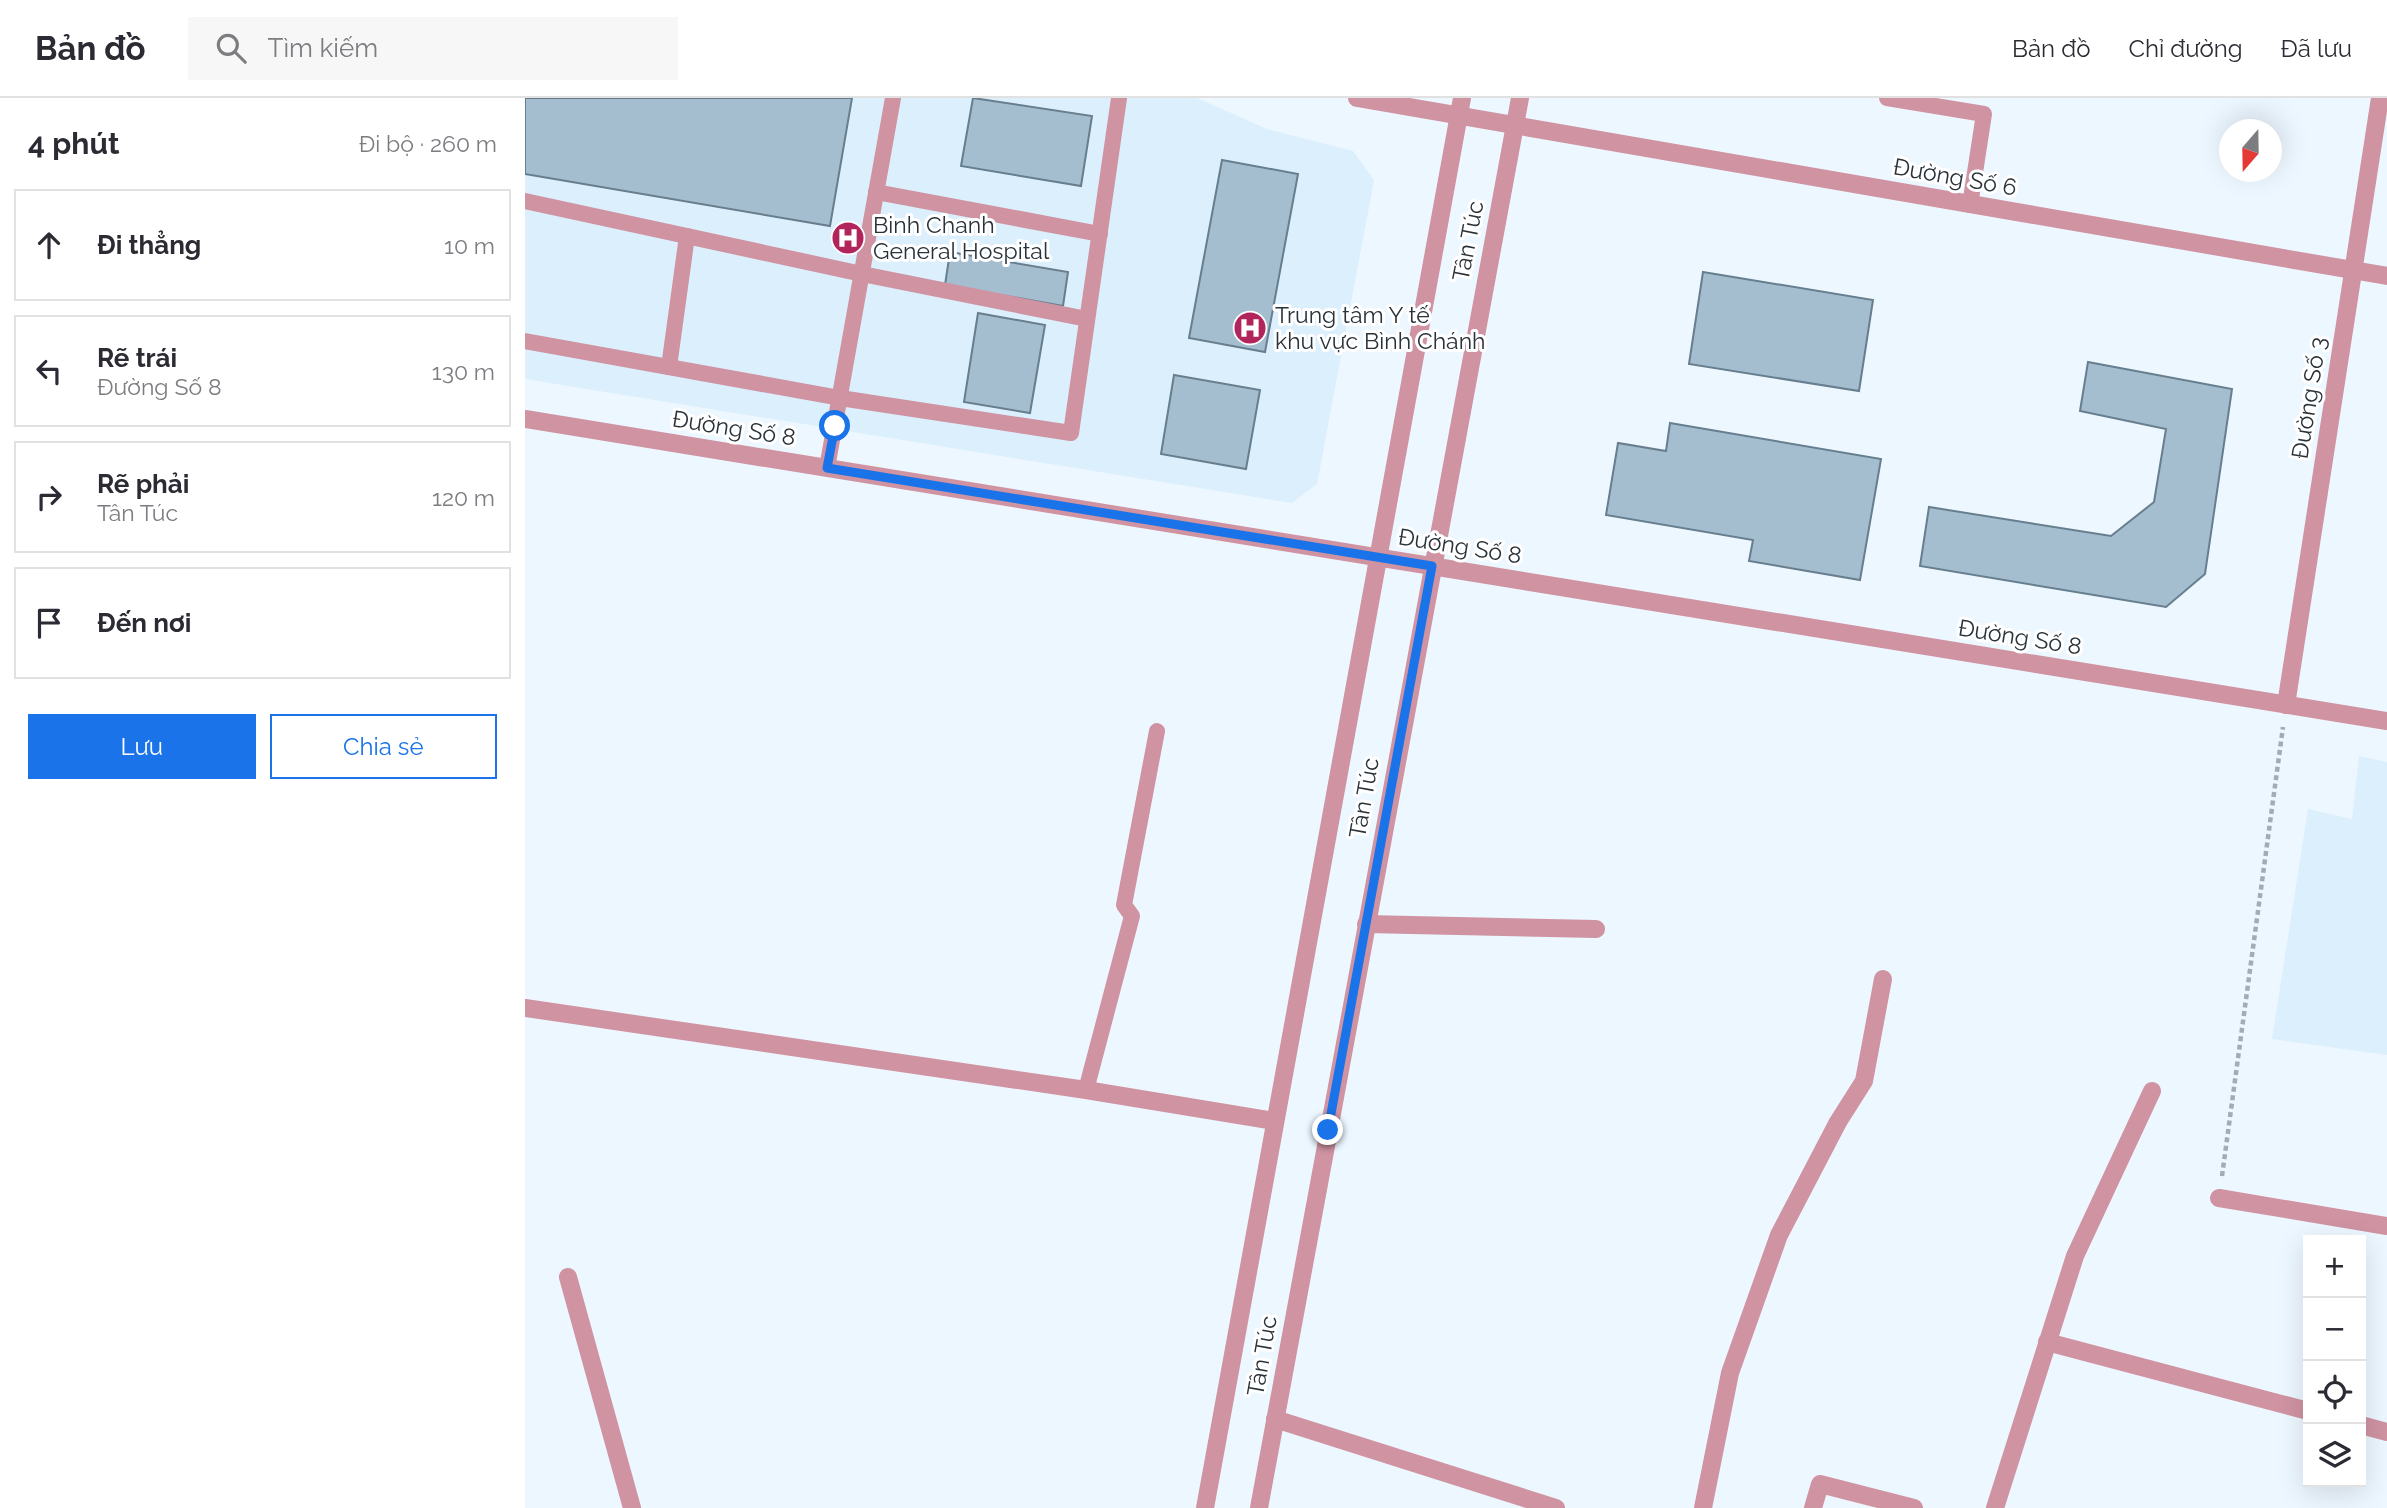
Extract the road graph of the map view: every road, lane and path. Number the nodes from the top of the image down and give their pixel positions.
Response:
1 (893, 98) edge
2 (1119, 98) edge
3 (1357, 98) edge
4 (1462, 98) edge
5 (1520, 98) edge
6 (1888, 98) edge
7 (2380, 98) edge
8 (1459, 117) junction
9 (1515, 128) junction
10 (876, 192) junction
11 (525, 201) edge
12 (1970, 205) junction
13 (1100, 233) junction
14 (687, 236) junction
15 (2354, 270) junction
16 (862, 274) junction
17 (2387, 276) edge
18 (1087, 319) junction
19 (525, 341) edge
20 (669, 367) junction
21 (839, 398) junction
22 (525, 419) edge
23 (827, 468) junction
24 (1378, 557) junction
25 (1432, 566) junction
26 (2287, 705) junction
27 (2387, 721) edge
28 (1157, 731) dead end
29 (1366, 924) junction
30 (1596, 929) dead end
31 (1884, 979) dead end
32 (525, 1008) edge
33 (1086, 1090) junction
34 (2152, 1091) dead end
35 (1275, 1121) junction
36 (2218, 1198) joint
37 (2387, 1226) edge
38 (568, 1277) dead end
39 (2047, 1342) junction
40 (2303, 1410) edge
41 (1275, 1419) junction
42 (2366, 1426) edge
43 (2387, 1432) edge
44 (632, 1508) edge
45 (1205, 1508) edge
46 (1259, 1508) edge
47 (1556, 1508) edge
48 (1703, 1508) edge
49 (1813, 1508) edge
50 (1914, 1508) edge
51 (1995, 1508) edge

1 - 10 lane
2 - 13 lane
3 - 8 street
4 - 8 street, Tân Túc
5 - 9 street, Tân Túc
6 - 12 lane
7 - 15 street, Đường Số 3
8 - 9 street
8 - 24 street, Tân Túc
9 - 12 street, Đường Số 6
9 - 25 street, Tân Túc
10 - 13 lane
10 - 16 lane
11 - 14 lane
12 - 15 street, Đường Số 6
13 - 18 lane
14 - 16 lane
14 - 20 lane
15 - 17 street, Đường Số 6
15 - 26 street, Đường Số 3
16 - 18 lane
16 - 21 lane
18 - 21 lane
19 - 20 lane
20 - 21 lane
21 - 23 lane
22 - 23 street, Đường Số 8
23 - 24 street, Đường Số 8
24 - 25 street, Đường Số 8
24 - 35 street, Tân Túc
25 - 26 street, Đường Số 8
25 - 29 street, Tân Túc
26 - 27 street, Đường Số 8
26 - 36 path
28 - 33 lane
29 - 30 street
29 - 41 street, Tân Túc
31 - 48 street
32 - 33 street
33 - 35 street
34 - 39 street
35 - 45 street, Tân Túc
36 - 37 street
38 - 44 street
39 - 40 street
39 - 51 street
41 - 46 street, Tân Túc
41 - 47 street
42 - 43 street
49 - 50 street

